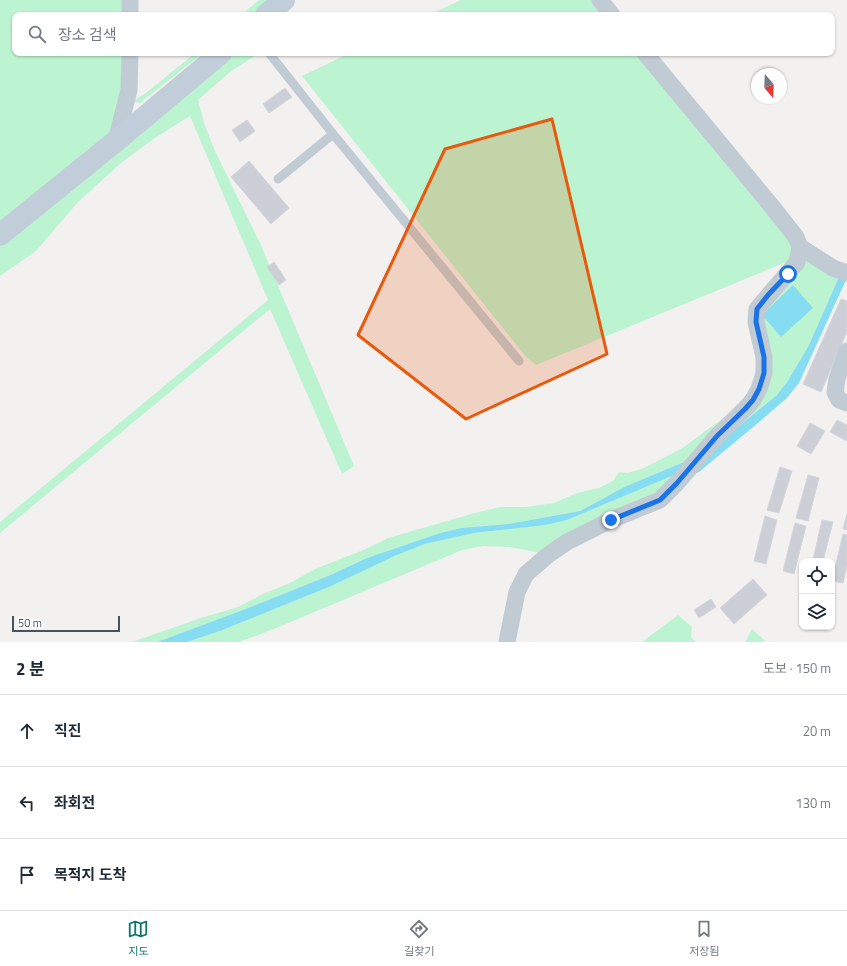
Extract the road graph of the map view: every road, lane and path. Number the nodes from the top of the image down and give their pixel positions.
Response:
1 (130, 0) edge
2 (284, 0) edge
3 (600, 0) edge
4 (130, 12) edge
5 (270, 12) edge
6 (610, 12) edge
7 (130, 56) edge
8 (217, 56) edge
9 (271, 56) edge
10 (647, 56) edge
11 (333, 134) junction
12 (116, 141) junction
13 (278, 179) dead end
14 (0, 235) edge
15 (800, 247) junction
16 (840, 271) edge
17 (847, 351) edge
18 (519, 361) dead end
19 (847, 403) edge
20 (507, 642) edge

1 - 4 street
2 - 5 street
3 - 6 street
7 - 12 street
8 - 12 street
9 - 11 lane
10 - 15 street
11 - 13 lane
11 - 18 lane
12 - 14 street
15 - 16 street
15 - 20 street
17 - 19 street

